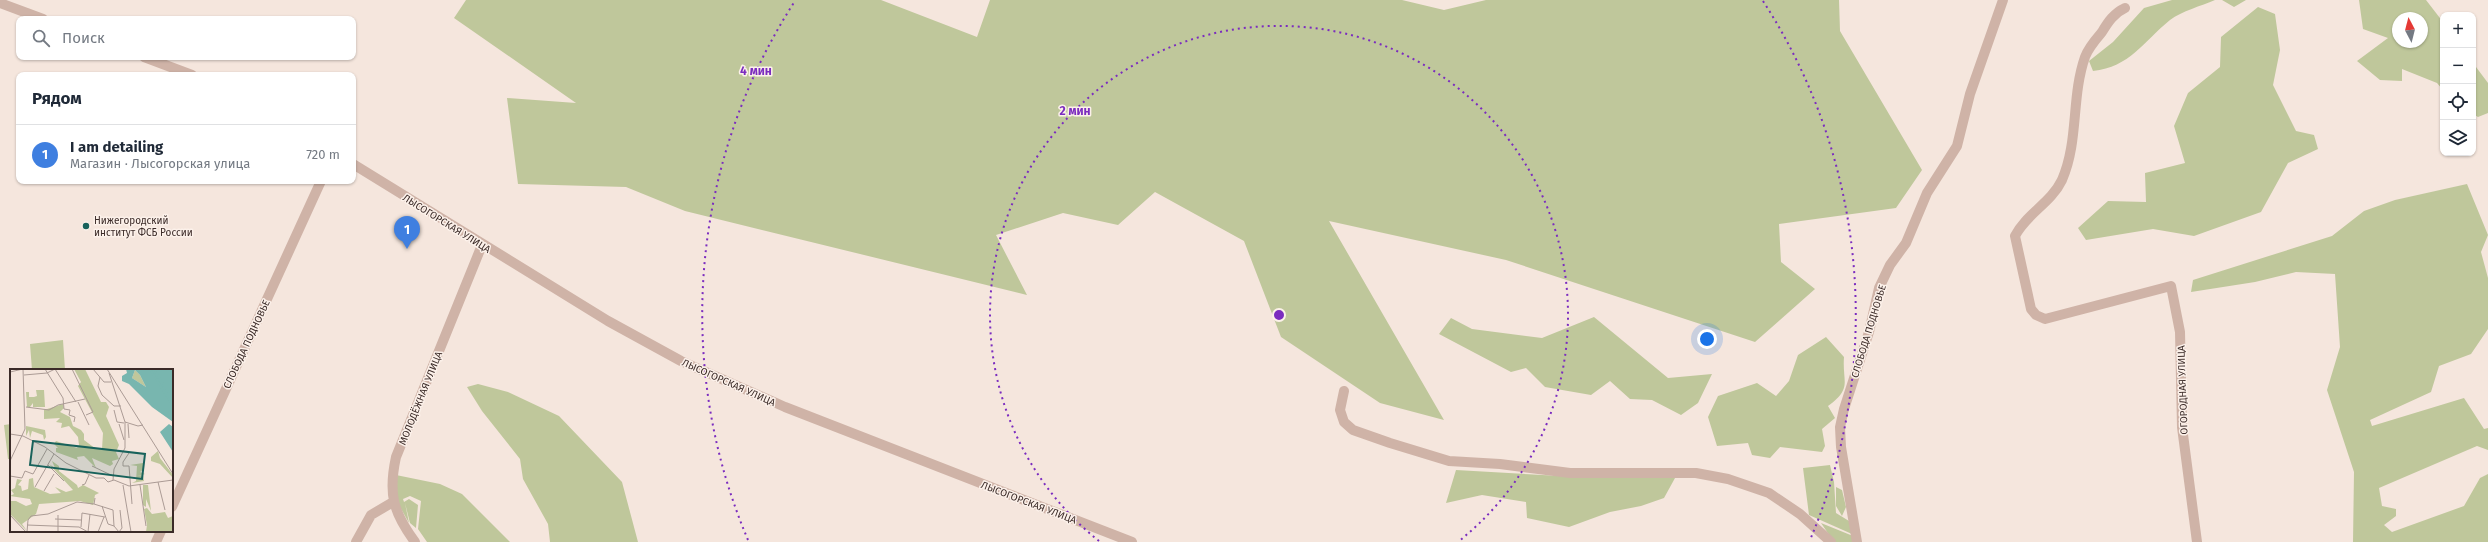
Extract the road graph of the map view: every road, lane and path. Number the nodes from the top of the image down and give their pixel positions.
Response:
1 (2003, 0) edge
2 (0, 3) edge
3 (2125, 8) dead end
4 (35, 16) edge
5 (152, 60) edge
6 (184, 72) edge
7 (356, 166) edge
8 (320, 184) edge
9 (482, 245) junction
10 (1344, 391) dead end
11 (393, 502) junction
12 (173, 505) edge
13 (161, 532) edge
14 (156, 542) edge
15 (356, 542) edge
16 (415, 542) edge
17 (1132, 542) edge
18 (1831, 542) edge
19 (1857, 542) edge
20 (2197, 542) edge

1 - 19 street, СЛОБОДА ПОДНОВЬЕ
2 - 4 street
3 - 20 street, ОГОРОДНАЯ УЛИЦА
5 - 6 street
7 - 9 street, ЛЫСОГОРСКАЯ УЛИЦА
8 - 12 street, СЛОБОДА ПОДНОВЬЕ
9 - 11 street, МОЛОДЁЖНАЯ УЛИЦА
9 - 17 street, ЛЫСОГОРСКАЯ УЛИЦА
10 - 18 street
11 - 15 street
11 - 16 street
13 - 14 street

